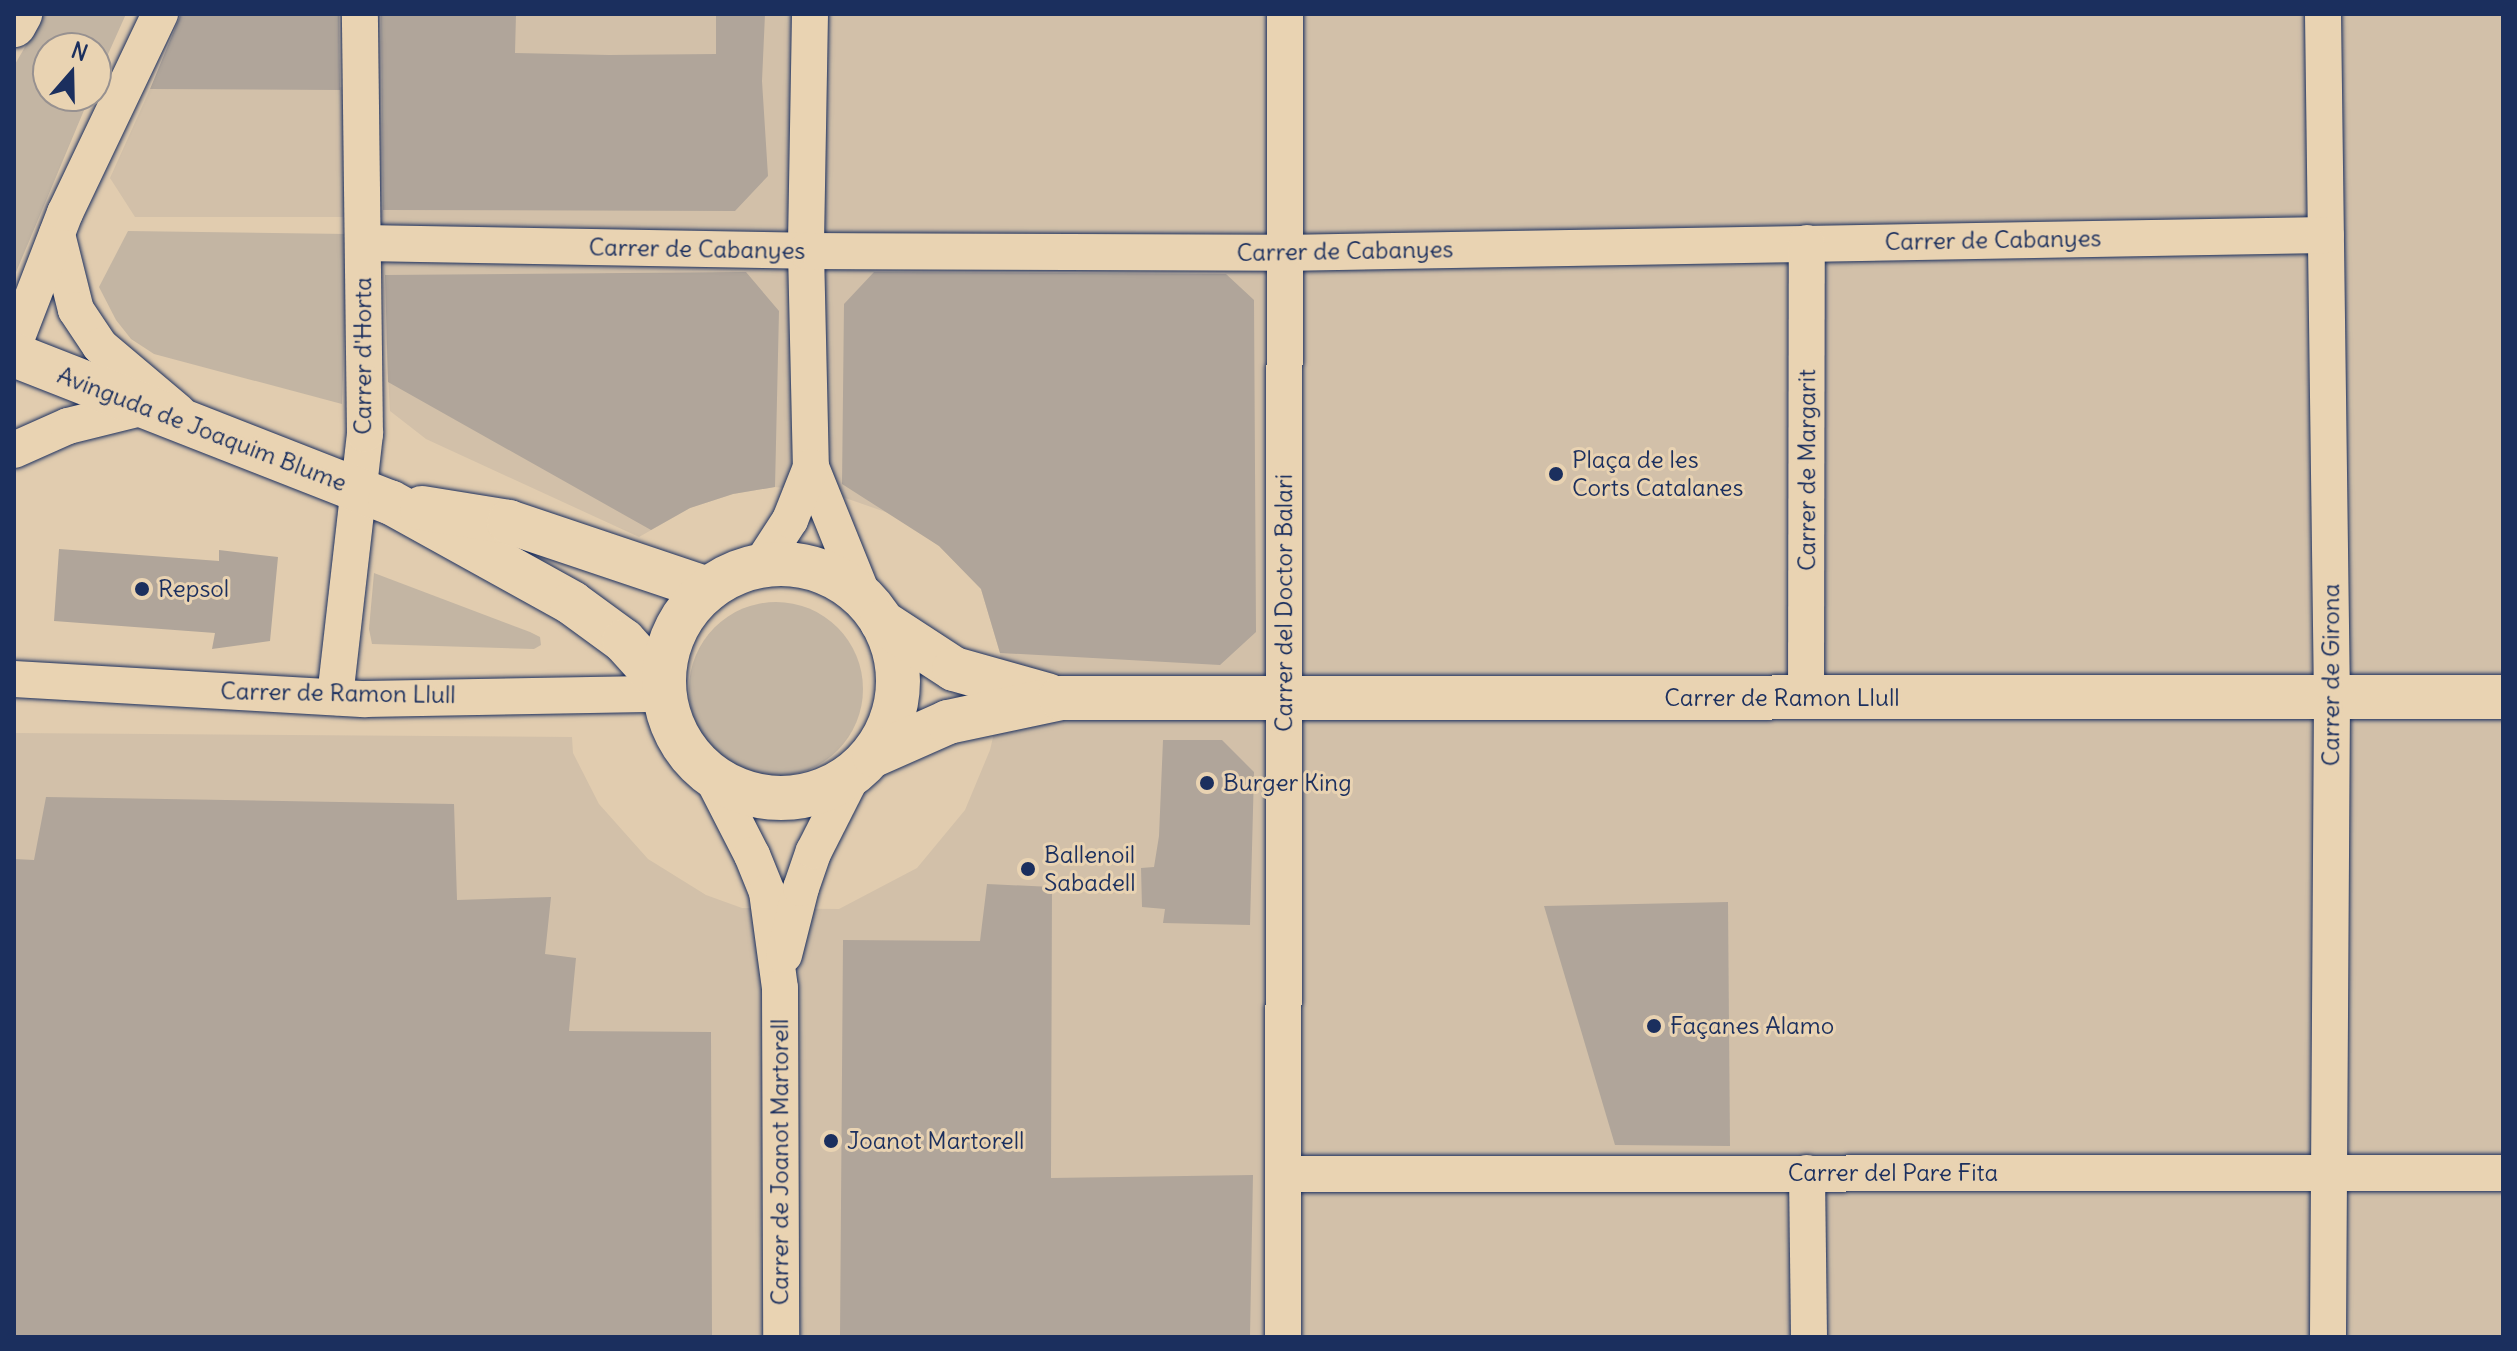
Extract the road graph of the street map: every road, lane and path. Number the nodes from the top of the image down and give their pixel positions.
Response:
1 (20, 14) edge
2 (160, 14) edge
3 (360, 14) edge
4 (810, 14) edge
5 (1285, 14) edge
6 (2323, 14) edge
7 (14, 25) edge
8 (57, 234) junction
9 (2326, 235) junction
10 (363, 243) junction
11 (1807, 243) junction
12 (806, 251) junction
13 (1282, 253) junction
14 (14, 345) edge
15 (14, 355) edge
16 (145, 407) junction
17 (194, 426) junction
18 (14, 450) edge
19 (811, 467) junction
20 (374, 496) junction
21 (760, 566) junction
22 (708, 589) junction
23 (872, 608) junction
24 (14, 679) edge
25 (662, 688) junction
26 (335, 697) junction
27 (1806, 697) junction
28 (2503, 697) edge
29 (1061, 698) junction
30 (2332, 698) junction
31 (1284, 699) junction
32 (862, 768) junction
33 (712, 777) junction
34 (780, 988) junction
35 (1807, 1173) junction
36 (2329, 1173) junction
37 (2503, 1173) edge
38 (1283, 1174) junction
39 (781, 1337) edge
40 (1283, 1337) edge
41 (1809, 1337) edge
42 (2328, 1337) edge

1 - 7 main road
2 - 8 street
3 - 10 street, Carrer d'Horta
4 - 12 street
5 - 13 street, Carrer del Doctor Balari
6 - 9 street, Carrer de Girona
8 - 14 street
8 - 17 street
9 - 11 street, Carrer de Cabanyes
9 - 30 street, Carrer de Girona
10 - 12 street, Carrer de Cabanyes
10 - 20 street, Carrer d'Horta
11 - 13 street, Carrer de Cabanyes
11 - 27 street, Carrer de Margarit
12 - 13 street, Carrer de Cabanyes
12 - 19 street
13 - 31 street, Carrer del Doctor Balari
15 - 16 main road, Avinguda de Joaquim Blume
16 - 17 main road, Avinguda de Joaquim Blume
16 - 18 street
17 - 20 main road, Avinguda de Joaquim Blume
19 - 21 street
19 - 23 street
20 - 22 main road
20 - 25 main road
20 - 26 street, Carrer d'Horta
21 - 22 main road
21 - 23 main road
22 - 25 main road
23 - 29 main road
23 - 32 main road
24 - 26 street, Carrer de Ramon Llull
25 - 26 street, Carrer de Ramon Llull
25 - 33 main road
27 - 30 main road, Carrer de Ramon Llull
27 - 31 main road, Carrer de Ramon Llull
28 - 30 main road, Carrer de Ramon Llull
29 - 31 main road, Carrer de Ramon Llull
29 - 32 main road
30 - 36 street, Carrer de Girona
31 - 38 street, Carrer del Doctor Balari
32 - 33 main road
32 - 34 street, Carrer de Joanot Martorell
33 - 34 street, Carrer de Joanot Martorell
34 - 39 street, Carrer de Joanot Martorell
35 - 36 street, Carrer del Pare Fita
35 - 38 street, Carrer del Pare Fita
35 - 41 street
36 - 37 street, Carrer del Pare Fita
36 - 42 street, Carrer de Girona
38 - 40 street, Carrer del Doctor Balari

